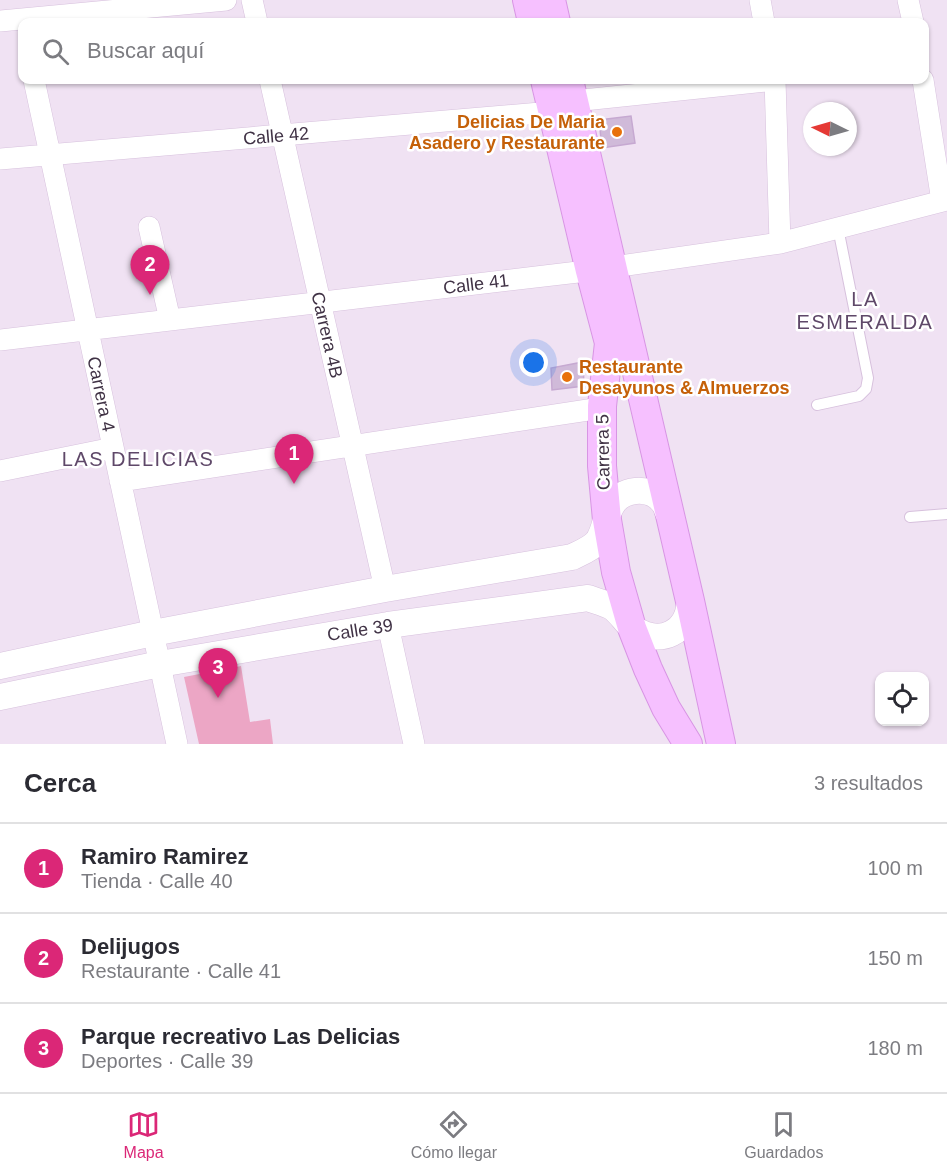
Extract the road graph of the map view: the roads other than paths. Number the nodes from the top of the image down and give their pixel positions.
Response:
1 (226, 0) edge
2 (252, 0) edge
3 (526, 0) edge
4 (551, 0) edge
5 (760, 0) edge
6 (908, 0) edge
7 (174, 2) edge
8 (15, 17) edge
9 (256, 18) edge
10 (531, 18) edge
11 (555, 18) edge
12 (763, 18) edge
13 (912, 18) edge
14 (35, 84) edge
15 (271, 84) edge
16 (550, 84) edge
17 (726, 84) edge
18 (775, 84) edge
19 (924, 84) edge
20 (565, 97) edge
21 (283, 135) junction
22 (50, 154) junction
23 (0, 159) edge
24 (944, 201) edge
25 (149, 227) dead end
26 (838, 228) junction
27 (780, 243) junction
28 (602, 269) junction
29 (320, 302) junction
30 (170, 320) junction
31 (87, 330) junction
32 (0, 340) edge
33 (817, 405) dead end
34 (602, 406) junction
35 (353, 446) junction
36 (113, 448) junction
37 (0, 471) edge
38 (120, 481) junction
39 (669, 514) junction
40 (947, 514) edge
41 (910, 517) dead end
42 (607, 520) junction
43 (385, 589) junction
44 (690, 601) junction
45 (388, 625) junction
46 (632, 628) junction
47 (153, 633) junction
48 (160, 664) junction
49 (0, 666) edge
50 (0, 697) edge
51 (177, 744) edge
52 (414, 744) edge
53 (688, 744) edge
54 (721, 744) edge

1 - 7 street
2 - 9 street
3 - 10 main road
4 - 11 main road
5 - 12 street
6 - 13 street
7 - 8 street
14 - 22 street, Carrera 4
15 - 21 street, Carrera 4B
16 - 20 main road, Carrera 5
17 - 20 street, Calle 42
18 - 27 street
19 - 24 street
20 - 21 street, Calle 42
20 - 28 main road, Carrera 5
21 - 22 street, Calle 42
21 - 29 street, Carrera 4B
22 - 23 street, Calle 42
22 - 31 street, Carrera 4
24 - 26 street, Calle 41
25 - 30 street
26 - 27 street, Calle 41
26 - 33 lane
27 - 28 street, Calle 41
28 - 29 street, Calle 41
28 - 34 main road, Carrera 5
28 - 39 main road, Carrera 5
29 - 30 street, Calle 41
29 - 35 street, Carrera 4B
30 - 31 street, Calle 41
31 - 32 street, Calle 41
31 - 36 street, Carrera 4
34 - 35 street
34 - 42 main road, Carrera 5
35 - 38 street
35 - 43 street, Carrera 4B
36 - 37 street
36 - 38 street, Carrera 4
38 - 47 street, Carrera 4
39 - 42 street, Calle 39
39 - 44 main road, Carrera 5
40 - 41 lane
42 - 43 street, Calle 39
42 - 46 main road, Carrera 5
43 - 47 street, Calle 39
44 - 46 street, Calle 39
44 - 54 main road, Carrera 5
45 - 46 street, Calle 39
45 - 48 street, Calle 39
45 - 52 street
46 - 53 main road, Carrera 5
47 - 48 street, Carrera 4
47 - 49 street, Calle 39
48 - 50 street, Calle 39
48 - 51 street, Carrera 4

